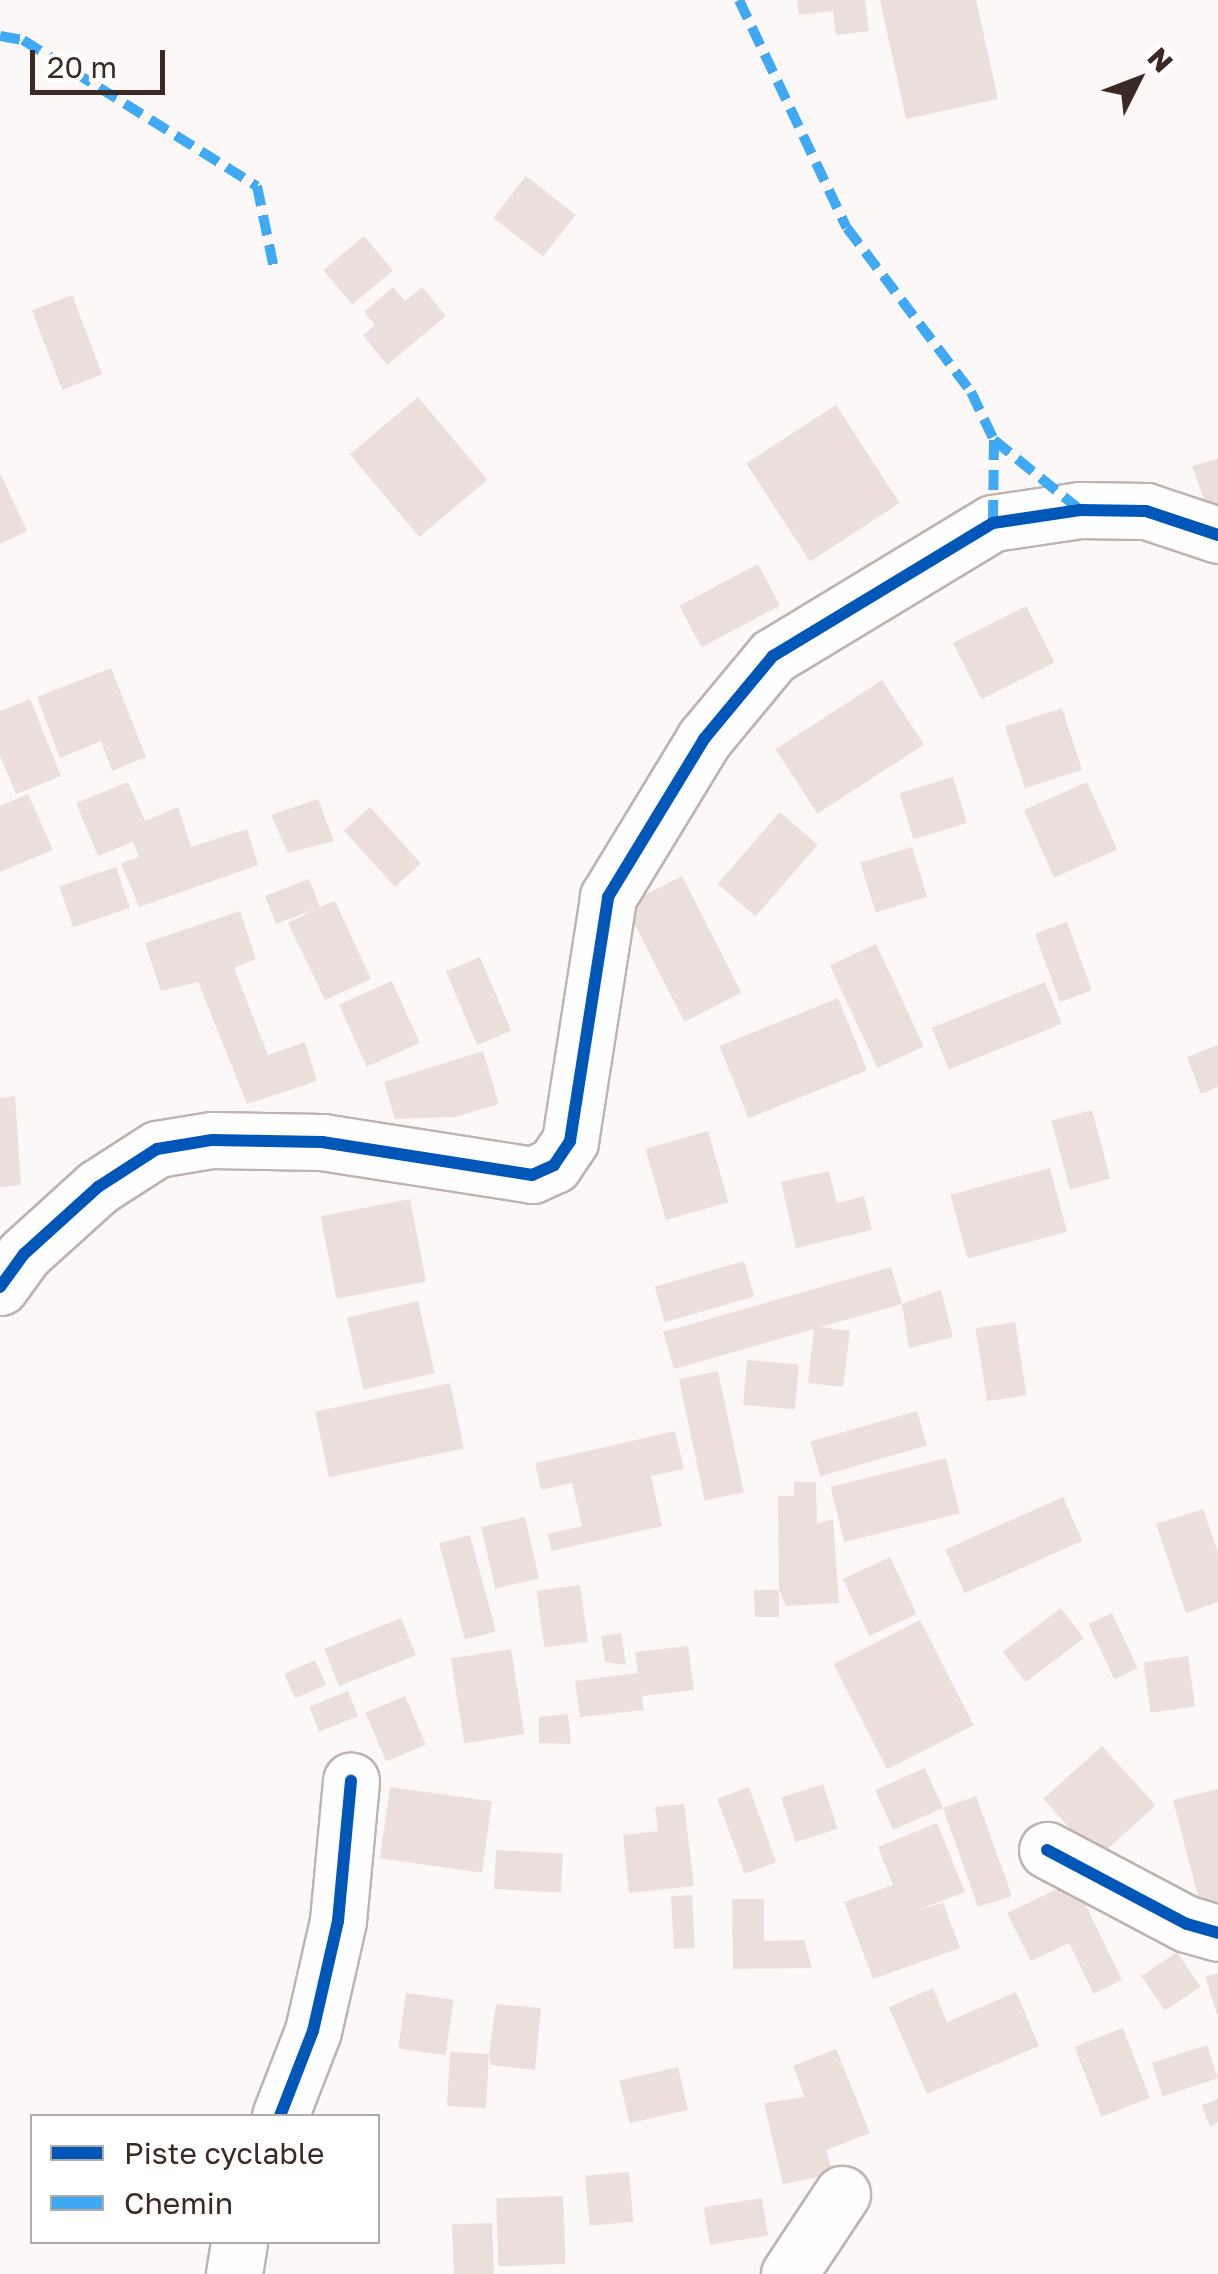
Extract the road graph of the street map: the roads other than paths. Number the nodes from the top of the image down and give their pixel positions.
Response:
1 (1218, 536) edge
2 (0, 1287) edge
3 (351, 1781) dead end
4 (1047, 1850) dead end
5 (1218, 1932) edge
6 (281, 2114) edge
7 (842, 2194) dead end
8 (239, 2244) edge
9 (234, 2274) edge
10 (789, 2274) edge

1 - 2 street
3 - 6 street
4 - 5 street
7 - 10 street
8 - 9 street

